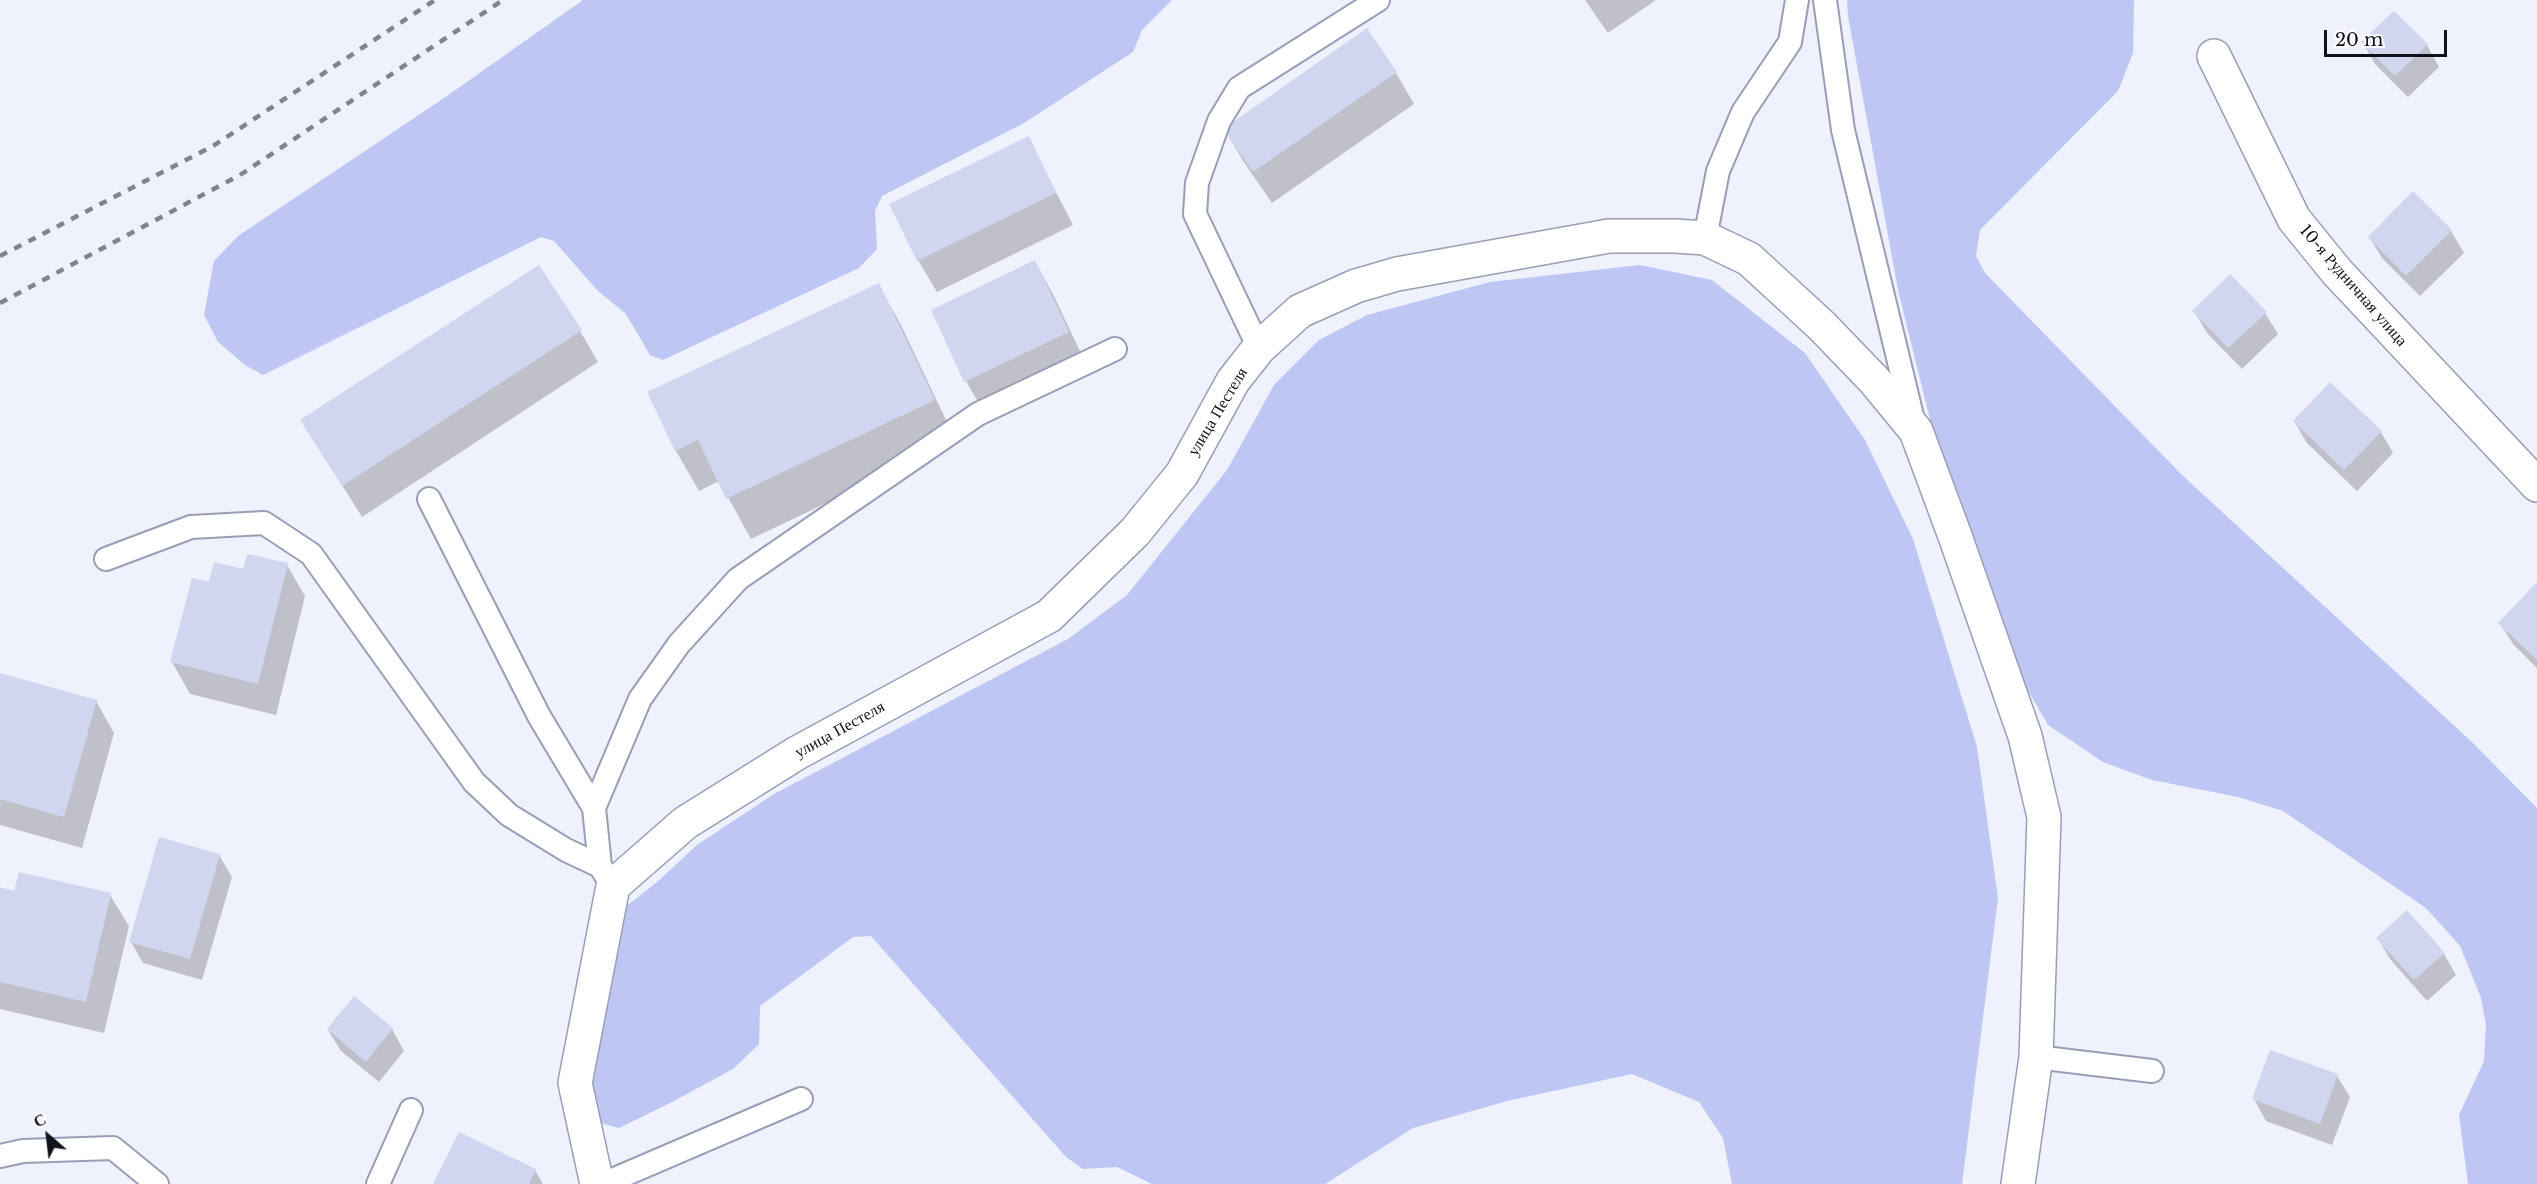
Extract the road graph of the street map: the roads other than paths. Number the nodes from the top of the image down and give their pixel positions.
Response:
1 (1378, 0) edge
2 (1797, 0) edge
3 (1825, 0) edge
4 (2214, 56) dead end
5 (1705, 238) junction
6 (1259, 348) junction
7 (1115, 349) dead end
8 (1916, 431) junction
9 (2537, 485) edge
10 (429, 499) dead end
11 (106, 559) dead end
12 (594, 808) junction
13 (607, 876) junction
14 (2036, 1057) junction
15 (2152, 1071) dead end
16 (801, 1099) dead end
17 (411, 1110) dead end
18 (0, 1156) edge
19 (157, 1184) edge
20 (378, 1184) edge
21 (597, 1184) edge
22 (603, 1184) edge
23 (2018, 1184) edge

1 - 6 lane
2 - 5 lane
3 - 8 lane
4 - 9 street, 10-я Рудничная улица
5 - 6 street, улица Пестеля
5 - 8 street
6 - 13 street, улица Пестеля
7 - 12 lane
8 - 14 street
10 - 12 lane
11 - 13 lane
12 - 13 lane
13 - 21 street
14 - 15 lane
14 - 23 street
16 - 22 lane
17 - 20 lane
18 - 19 lane

